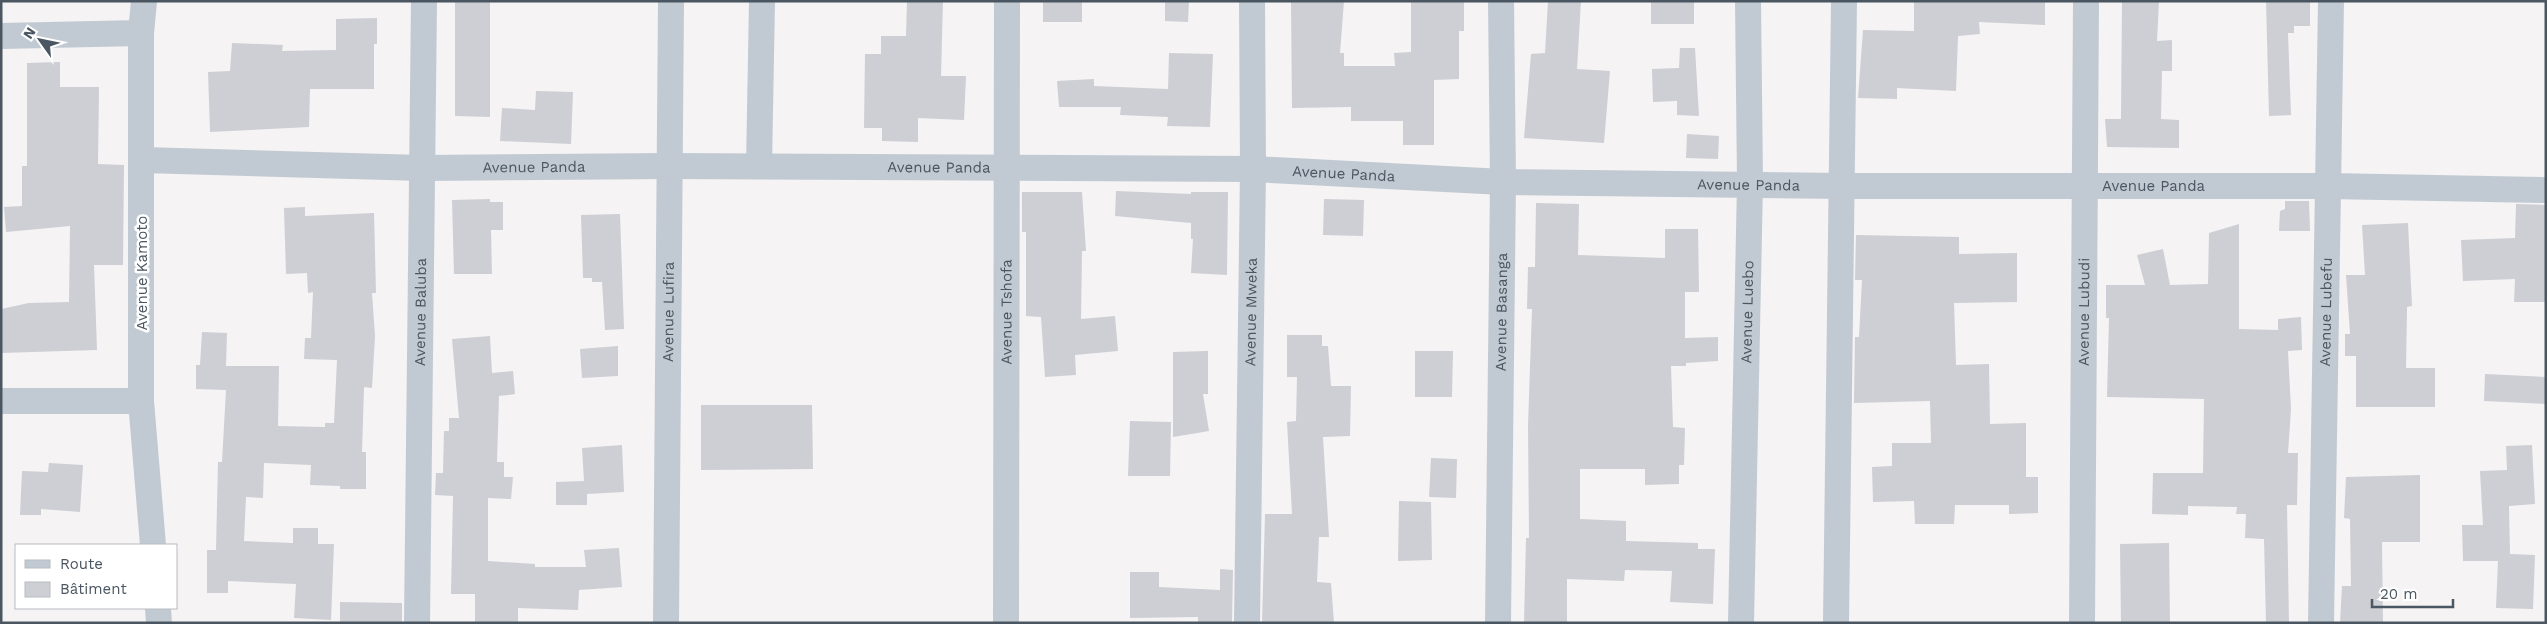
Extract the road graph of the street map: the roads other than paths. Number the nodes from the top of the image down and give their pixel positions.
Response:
1 (144, 1) edge
2 (424, 1) edge
3 (671, 1) edge
4 (762, 1) edge
5 (1007, 1) edge
6 (1252, 1) edge
7 (1501, 1) edge
8 (1748, 1) edge
9 (1844, 1) edge
10 (2086, 1) edge
11 (2331, 1) edge
12 (141, 33) junction
13 (1, 36) edge
14 (143, 160) junction
15 (669, 166) junction
16 (759, 166) junction
17 (422, 168) junction
18 (1007, 168) junction
19 (1253, 170) junction
20 (1503, 182) junction
21 (1750, 183) junction
22 (1843, 186) junction
23 (2328, 186) junction
24 (2085, 187) junction
25 (2546, 190) edge
26 (1, 401) edge
27 (141, 401) junction
28 (153, 544) edge
29 (158, 609) edge
30 (160, 623) edge
31 (417, 623) edge
32 (666, 623) edge
33 (1006, 623) edge
34 (1247, 623) edge
35 (1498, 623) edge
36 (1741, 623) edge
37 (1836, 623) edge
38 (2082, 623) edge
39 (2321, 623) edge

1 - 12 street, Avenue Kamoto
2 - 17 street, Avenue Baluba
3 - 15 street, Avenue Lufira
4 - 16 street
5 - 18 street, Avenue Tshofa
6 - 19 street, Avenue Mweka
7 - 20 street, Avenue Basanga
8 - 21 street, Avenue Luebo
9 - 22 street
10 - 24 street, Avenue Lubudi
11 - 23 street, Avenue Lubefu
12 - 13 street
12 - 14 street, Avenue Kamoto
14 - 17 street, Avenue Panda
14 - 27 street, Avenue Kamoto
15 - 16 street, Avenue Panda
15 - 17 street, Avenue Panda
15 - 32 street, Avenue Lufira
16 - 18 street, Avenue Panda
17 - 31 street, Avenue Baluba
18 - 19 street, Avenue Panda
18 - 33 street, Avenue Tshofa
19 - 20 street, Avenue Panda
19 - 34 street, Avenue Mweka
20 - 21 street, Avenue Panda
20 - 35 street, Avenue Basanga
21 - 22 street, Avenue Panda
21 - 36 street, Avenue Luebo
22 - 24 street, Avenue Panda
22 - 37 street
23 - 24 street, Avenue Panda
23 - 25 street, Avenue Panda
23 - 39 street, Avenue Lubefu
24 - 38 street, Avenue Lubudi
26 - 27 street
27 - 28 street, Avenue Kamoto
29 - 30 street

